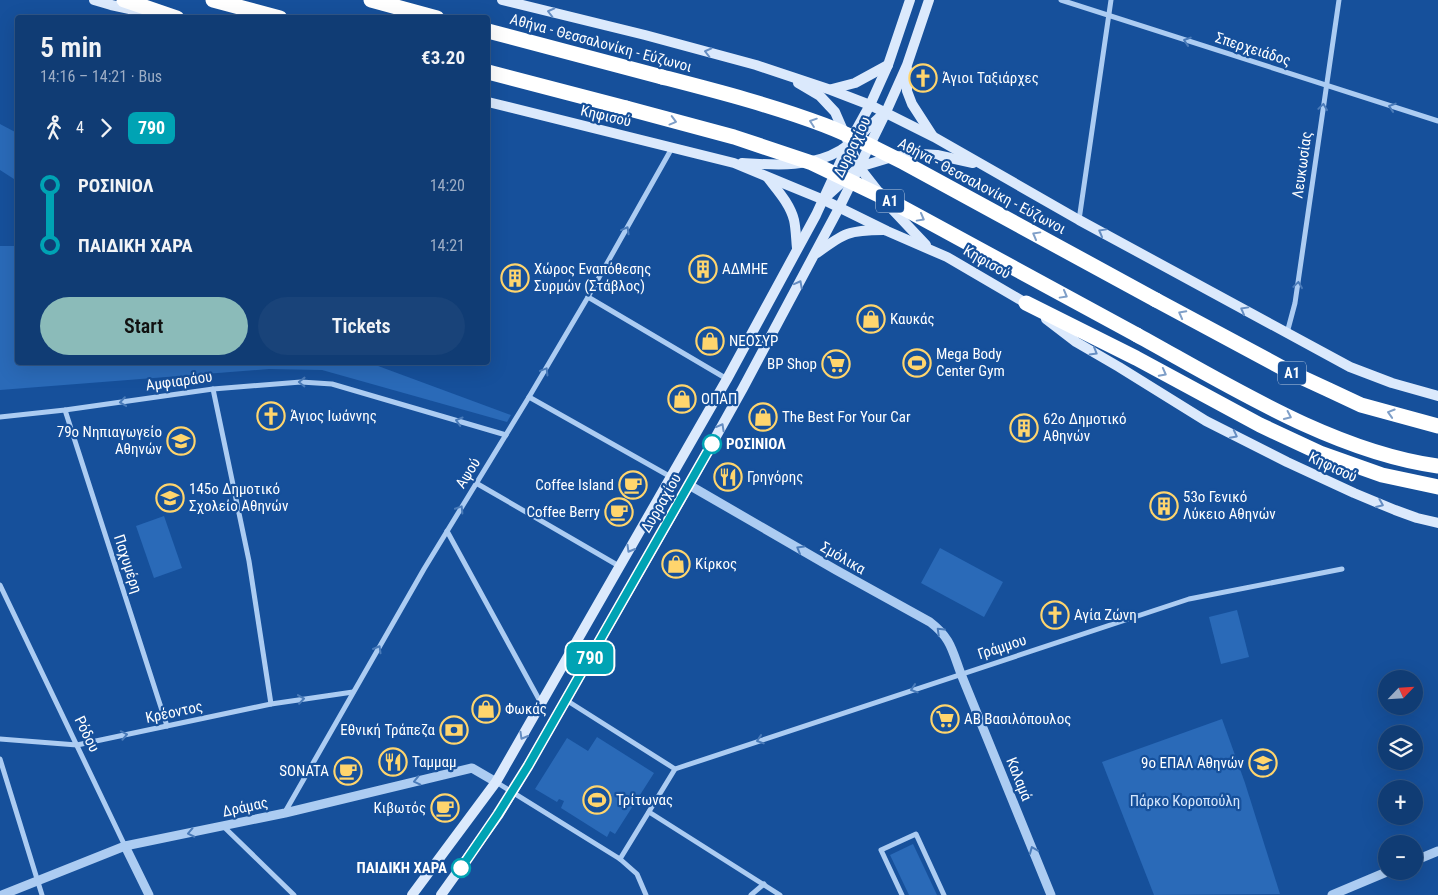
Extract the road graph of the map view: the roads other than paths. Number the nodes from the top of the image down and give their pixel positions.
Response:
1 (94, 0) edge
2 (124, 0) edge
3 (371, 0) edge
4 (505, 0) edge
5 (910, 0) edge
6 (929, 0) edge
7 (1061, 0) edge
8 (1111, 0) edge
9 (1339, 0) edge
10 (217, 1) edge
11 (156, 15) edge
12 (168, 15) edge
13 (269, 15) edge
14 (426, 15) edge
15 (1109, 16) junction
16 (490, 32) edge
17 (907, 64) junction
18 (888, 65) junction
19 (775, 71) junction
20 (490, 73) edge
21 (1326, 86) junction
22 (831, 90) junction
23 (490, 103) edge
24 (870, 105) junction
25 (886, 112) junction
26 (1438, 122) edge
27 (934, 137) junction
28 (849, 143) junction
29 (673, 147) junction
30 (734, 162) junction
31 (981, 165) junction
32 (859, 168) junction
33 (768, 177) junction
34 (824, 200) junction
35 (840, 208) junction
36 (1079, 220) junction
37 (887, 230) junction
38 (930, 249) junction
39 (797, 250) junction
40 (814, 255) junction
41 (588, 297) junction
42 (1026, 303) junction
43 (1287, 333) junction
44 (727, 379) junction
45 (213, 389) junction
46 (1438, 396) edge
47 (529, 397) junction
48 (65, 410) junction
49 (0, 417) edge
50 (1438, 426) edge
51 (506, 435) junction
52 (1438, 466) edge
53 (671, 477) junction
54 (476, 483) junction
55 (689, 485) junction
56 (1438, 487) edge
57 (1438, 523) edge
58 (447, 531) junction
59 (620, 566) junction
60 (1342, 569) dead end
61 (0, 585) edge
62 (2, 596) edge
63 (961, 674) junction
64 (353, 692) junction
65 (566, 700) junction
66 (542, 703) junction
67 (271, 704) junction
68 (167, 726) junction
69 (0, 739) edge
70 (77, 744) junction
71 (0, 759) edge
72 (675, 769) junction
73 (496, 782) junction
74 (513, 792) junction
75 (649, 812) junction
76 (285, 813) junction
77 (223, 826) junction
78 (125, 846) junction
79 (1438, 851) edge
80 (1423, 857) edge
81 (620, 859) junction
82 (1378, 876) edge
83 (38, 880) junction
84 (764, 884) junction
85 (2, 895) edge
86 (42, 895) edge
87 (149, 895) edge
88 (294, 895) edge
89 (412, 895) edge
90 (441, 895) edge
91 (646, 895) edge
92 (751, 895) edge
93 (780, 895) edge
94 (902, 895) edge
95 (944, 895) edge
96 (1051, 895) edge
97 (1332, 895) edge

1 - 11 main road
2 - 12 highway
3 - 14 highway
19 -> 4 main road
5 - 18 main road
6 - 17 main road
7 - 15 street, Σπερχειάδος
8 - 15 street
9 - 21 street, Λευκωσίας
10 - 13 highway
21 -> 15 street, Σπερχειάδος
15 - 36 street
50 -> 16 highway, Αθήνα - Θεσσαλονίκη - Εύζωνοι / Α1, bridge
17 - 25 main road, Δυρραχίου
17 - 27 main road
18 - 22 main road
18 - 24 main road
19 - 22 main road
19 - 28 main road
20 -> 52 highway, Α1, bridge
26 -> 21 street, Σπερχειάδος
43 -> 21 street, Λευκωσίας
22 - 24 main road
23 - 29 main road, Κηφισού
24 - 25 main road
24 - 28 main road
25 - 27 main road
25 - 28 main road
25 - 32 main road, Δυρραχίου
27 - 31 main road
28 - 30 main road
28 - 32 main road
28 - 34 main road
29 - 30 main road, Κηφισού
41 -> 29 street, Αψού
30 - 33 main road, Κηφισού
31 - 32 main road
31 - 36 main road
32 - 34 main road
32 - 35 main road, Δυρραχίου
32 - 38 main road
33 - 34 main road, Κηφισού
33 - 39 main road
34 - 35 main road, Κηφισού
34 - 39 main road, Δυρραχίου
35 - 37 main road, Κηφισού
35 - 40 main road, Δυρραχίου
43 -> 36 main road
37 - 38 main road, Κηφισού
37 - 40 main road
38 - 42 main road, Κηφισού
39 - 44 main road, Δυρραχίου
55 -> 40 main road, Δυρραχίου
41 - 44 street
47 -> 41 street, Αψού
42 -> 56 highway
42 -> 57 main road, Κηφισού
43 - 46 main road
44 - 53 main road, Δυρραχίου
45 -> 48 street, Αμφιαράου
51 -> 45 street, Αμφιαράου
45 - 67 street
47 - 51 street, Αψού
47 - 53 street
48 - 49 street, Αμφιαράου
48 - 68 street, Παχυμέρη
51 - 54 street, Αψού
53 -> 59 main road, Δυρραχίου
58 -> 54 street, Αψού
54 - 59 street
63 -> 55 street, Σμόλικα
55 - 65 main road, Δυρραχίου
64 -> 58 street, Αψού
58 - 66 street
59 - 66 main road, Δυρραχίου
60 - 63 street, Γράμμου
61 - 62 street, Ρόδου
62 - 70 street, Ρόδου
63 -> 72 street, Γράμμου
96 -> 63 street, Καλαμά
67 -> 64 street, Κρέοντος
64 - 76 street, Αψού
65 - 72 street
65 - 74 main road, Δυρραχίου
66 -> 73 main road, Δυρραχίου
67 - 68 street, Κρέοντος
70 -> 68 street, Κρέοντος
69 - 70 street, Κρέοντος
70 - 78 street, Ρόδου
71 - 83 street
72 - 75 street
73 - 74 street
73 -> 76 street, Δράμας
73 - 89 main road, Δυρραχίου
74 - 81 street
74 - 90 main road, Δυρραχίου
75 - 81 street
75 - 84 street
76 - 77 street, Δράμας
77 -> 78 street, Δράμας
77 - 88 street
78 - 83 street, Δράμας
78 - 87 street, Ρόδου
79 - 80 street
81 - 91 street
82 - 97 street
83 - 85 street, Δράμας
83 - 86 street
84 - 92 street
84 - 93 street
94 - 95 street

